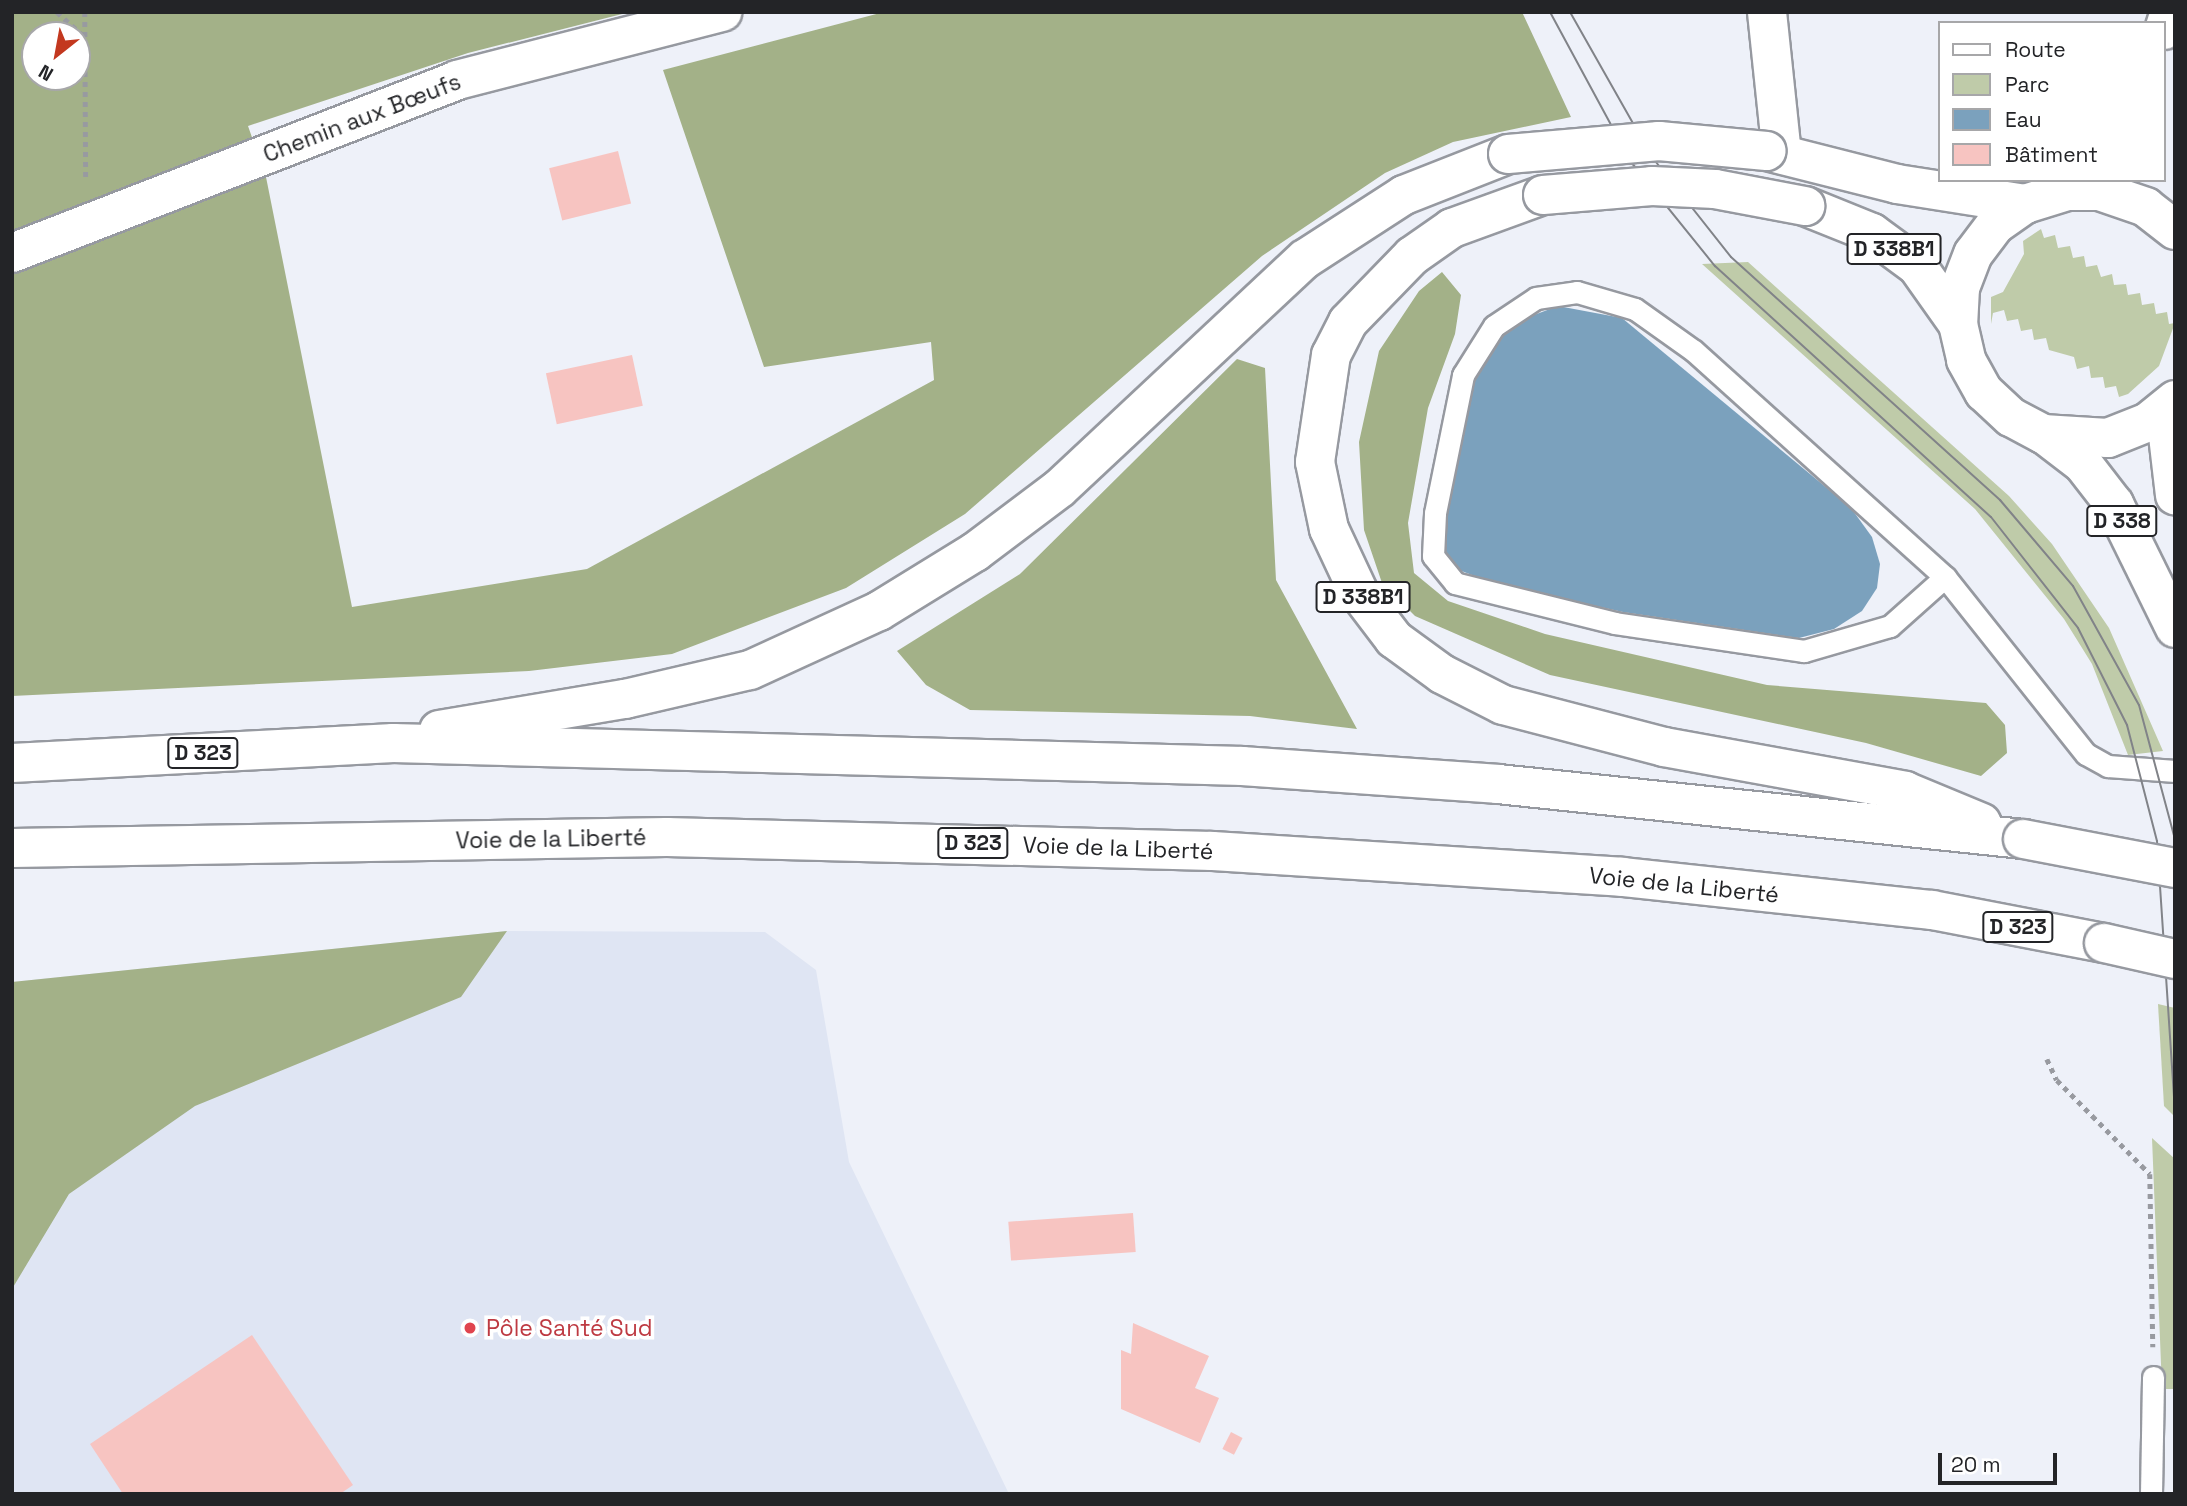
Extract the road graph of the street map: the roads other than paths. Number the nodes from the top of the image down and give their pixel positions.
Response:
1 (722, 12) edge
2 (1767, 12) edge
3 (1774, 152) junction
4 (2071, 186) edge
5 (2025, 204) junction
6 (2175, 230) edge
7 (12, 253) edge
8 (1958, 324) junction
9 (2170, 405) edge
10 (2043, 433) junction
11 (2175, 495) edge
12 (1945, 577) junction
13 (2175, 628) edge
14 (393, 743) junction
15 (12, 763) edge
16 (2175, 771) edge
17 (2023, 839) junction
18 (12, 848) edge
19 (2175, 869) edge
20 (2175, 959) edge
21 (2153, 1377) road end
22 (2151, 1494) edge

1 - 7 main road, Chemin aux Bœufs
2 - 3 main road
3 - 5 main road
3 - 14 main road, bridge
4 - 5 main road
4 - 6 main road
5 - 8 main road
8 - 10 main road
8 - 17 main road, D 338B1, bridge
9 - 10 main road
9 - 11 main road, D 338
10 - 13 main road, D 338
12 - 12 lane
12 - 16 lane
14 - 15 main road, D 323
14 - 17 main road, D 323
17 - 19 main road, D 323, bridge
18 - 20 main road, Voie de la Liberté / D 323, bridge
21 - 22 lane

